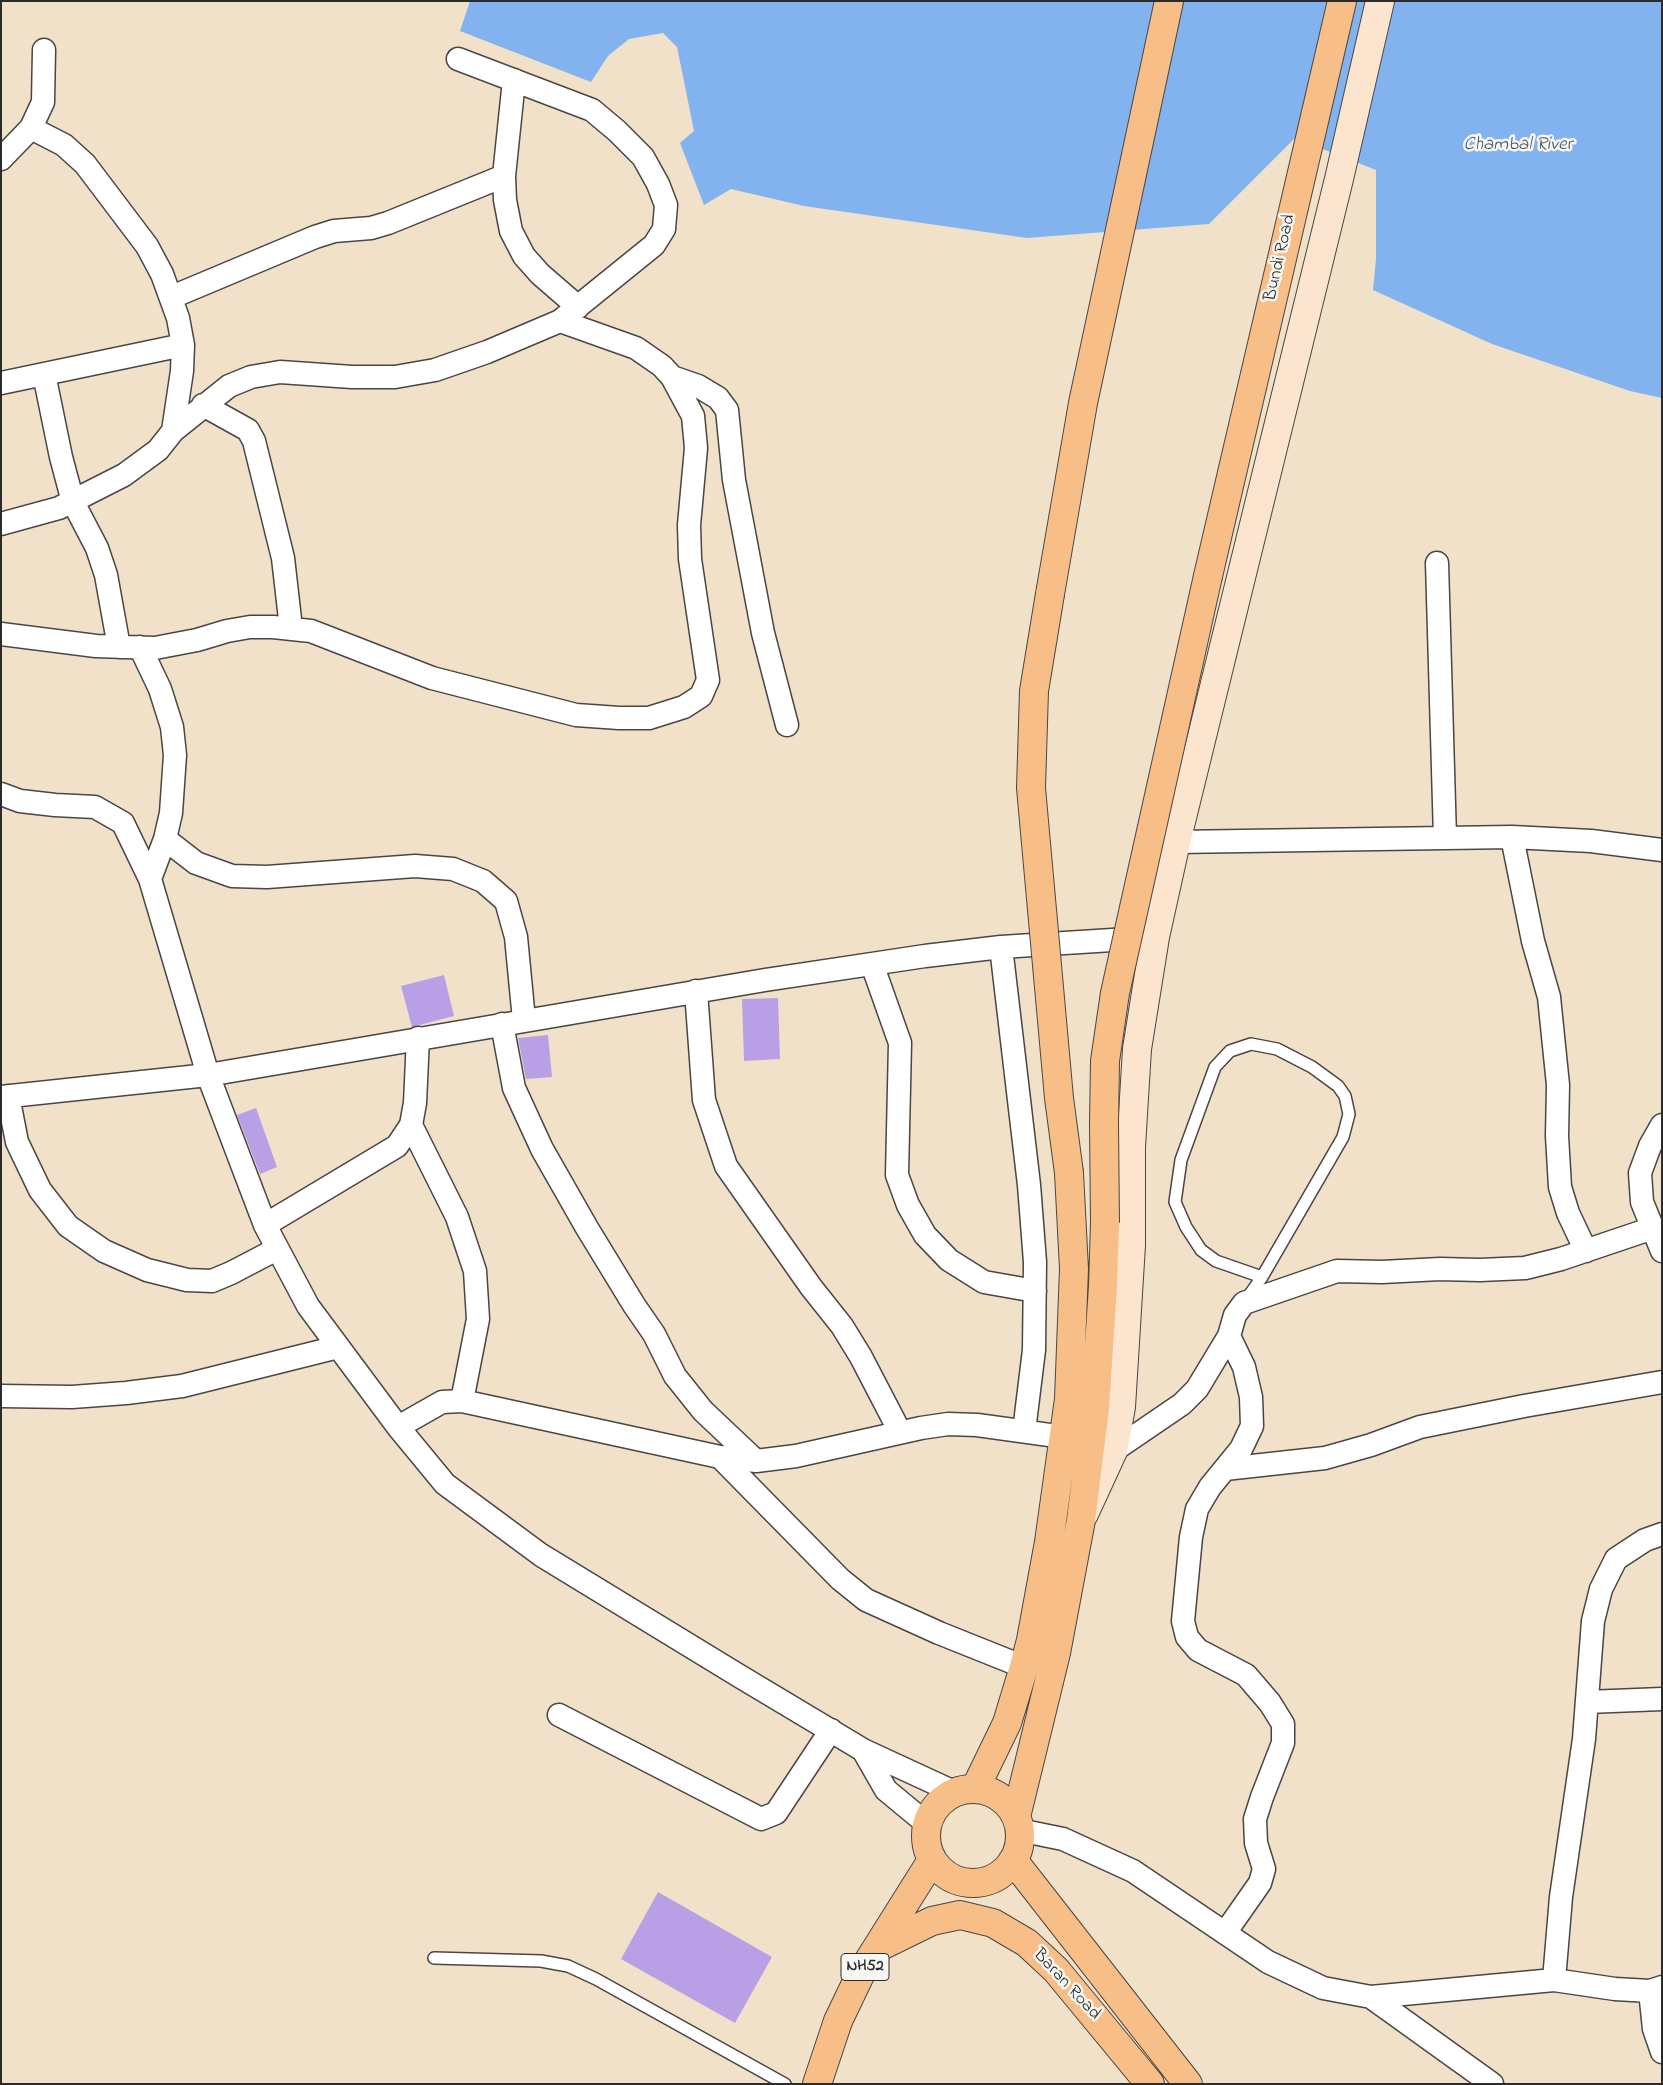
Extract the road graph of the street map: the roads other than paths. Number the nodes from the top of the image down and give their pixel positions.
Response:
1 (1169, 1) edge
2 (1342, 1) edge
3 (1380, 1) edge
4 (44, 50) dead end
5 (458, 59) dead end
6 (514, 80) junction
7 (31, 128) junction
8 (1, 159) edge
9 (504, 176) junction
10 (172, 296) junction
11 (578, 307) junction
12 (560, 321) junction
13 (183, 345) junction
14 (44, 374) junction
15 (672, 377) junction
16 (1, 383) edge
17 (203, 405) junction
18 (173, 431) junction
19 (73, 502) junction
20 (1, 524) edge
21 (1437, 563) dead end
22 (291, 628) junction
23 (1, 634) edge
24 (129, 647) junction
25 (787, 725) dead end
26 (1, 794) edge
27 (1445, 838) junction
28 (1512, 838) junction
29 (165, 839) junction
30 (1176, 842) junction
31 (1662, 850) edge
32 (150, 879) junction
33 (1155, 937) junction
34 (1001, 948) junction
35 (872, 964) junction
36 (696, 991) junction
37 (524, 1020) junction
38 (502, 1024) junction
39 (418, 1038) junction
40 (208, 1075) junction
41 (5, 1096) edge
42 (411, 1125) junction
43 (1662, 1125) edge
44 (265, 1225) junction
45 (1653, 1228) junction
46 (278, 1249) junction
47 (1662, 1250) edge
48 (1586, 1251) junction
49 (1262, 1277) junction
50 (1035, 1291) junction
51 (1244, 1303) junction
52 (1229, 1336) junction
53 (338, 1347) junction
54 (1662, 1382) edge
55 (1, 1396) edge
56 (462, 1401) junction
57 (398, 1427) junction
58 (900, 1432) junction
59 (1024, 1432) junction
60 (1064, 1437) junction
61 (1113, 1451) junction
62 (720, 1457) junction
63 (756, 1461) junction
64 (1225, 1469) junction
65 (1081, 1520) junction
66 (1662, 1534) edge
67 (1024, 1667) junction
68 (1662, 1699) edge
69 (1587, 1702) junction
70 (559, 1715) dead end
71 (830, 1730) junction
72 (863, 1750) junction
73 (964, 1790) junction
74 (1017, 1823) junction
75 (927, 1824) junction
76 (932, 1860) junction
77 (1013, 1860) junction
78 (1225, 1933) junction
79 (877, 1948) junction
80 (434, 1958) dead end
81 (1554, 1980) junction
82 (1656, 1989) edge
83 (1371, 1997) junction
84 (1661, 2047) edge
85 (785, 2084) edge
86 (817, 2084) edge
87 (1150, 2084) edge
88 (1188, 2084) edge
89 (1492, 2084) edge

1 - 60 main road, bridge
2 - 65 main road, Bundi Road, bridge
3 - 30 street
4 - 7 street
5 - 6 street
6 - 9 street
6 - 11 street
7 - 8 street
7 - 10 street
9 - 10 street
9 - 11 street
10 - 13 street
11 - 12 street
12 - 15 street
12 - 17 street
13 - 14 street
13 - 18 street
14 - 16 street
14 - 19 street
15 - 22 street
15 - 25 street
17 - 18 street
17 - 22 street
18 - 19 street
19 - 20 street
19 - 24 street
21 - 27 street
22 - 24 street
23 - 24 street
24 - 29 street
26 - 32 street
27 - 28 street
27 - 30 street
28 - 31 street
28 - 48 street
29 - 32 street
29 - 37 street
30 - 33 street
32 - 40 street
33 - 34 street
33 - 61 street
34 - 35 street
34 - 50 street
35 - 36 street
35 - 50 street
36 - 37 street
36 - 58 street
37 - 38 street
38 - 39 street
38 - 63 street
39 - 40 street
39 - 42 street
40 - 41 street
40 - 44 street
41 - 46 street
42 - 44 street
42 - 56 street
43 - 45 street
44 - 46 street
45 - 47 street
45 - 48 street
46 - 53 street
48 - 51 street
49 - 49 lane
49 - 51 lane
50 - 59 street
51 - 52 street
52 - 61 street
52 - 64 street
53 - 55 street
53 - 57 street
54 - 64 street
56 - 57 street
56 - 62 street
57 - 71 street
58 - 59 street
58 - 63 street
59 - 60 street
60 - 67 main road
61 - 65 street
62 - 63 street
62 - 67 street
64 - 78 street
65 - 74 main road, Bundi Road
66 - 69 street
67 - 73 main road
68 - 69 street
69 - 81 street
70 - 71 street
71 - 72 street
72 - 73 street
72 - 75 street
73 - 74 main road
73 - 75 main road
74 - 77 main road
74 - 78 street
75 - 76 main road
76 - 77 main road
76 - 79 main road, NH52
77 - 88 main road, Baran Road
78 - 83 street
79 - 86 main road, NH52
79 - 87 main road, Baran Road
80 - 85 lane
81 - 82 street
81 - 83 street
82 - 84 street
83 - 89 street

